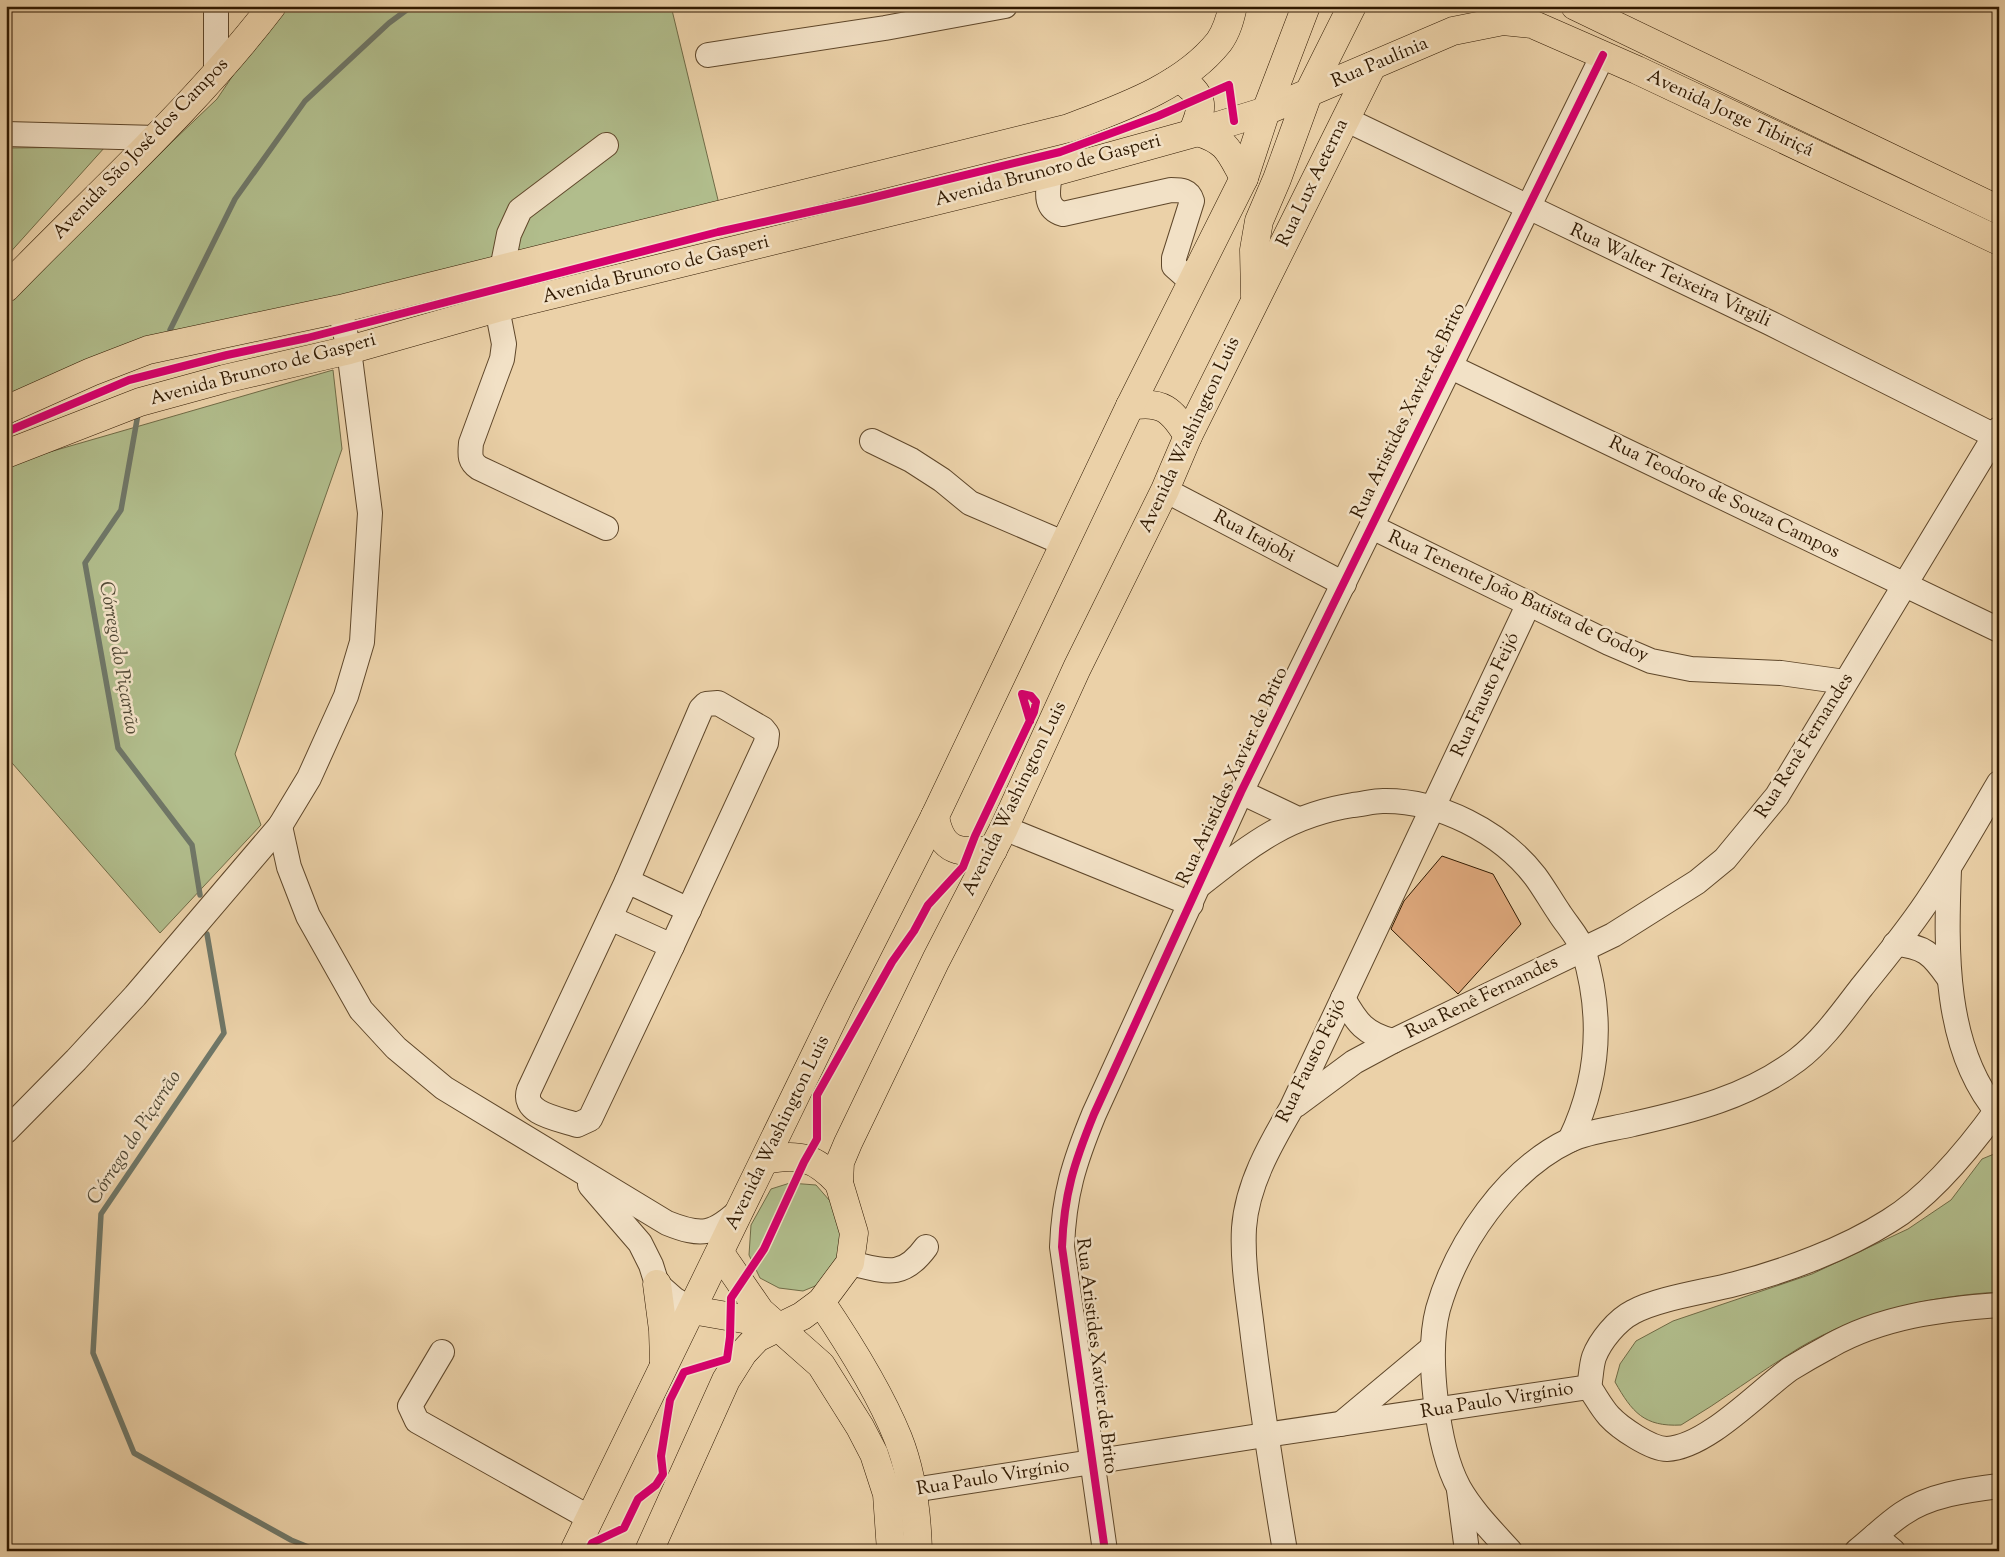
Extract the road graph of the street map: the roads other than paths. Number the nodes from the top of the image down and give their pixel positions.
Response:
1 (216, 6) edge
2 (272, 6) edge
3 (1006, 6) edge
4 (1233, 6) edge
5 (1306, 6) edge
6 (1318, 6) edge
7 (1352, 6) edge
8 (1479, 6) edge
9 (1575, 6) edge
10 (1453, 32) junction
11 (708, 55) dead end
12 (1603, 55) junction
13 (1325, 60) junction
14 (1372, 66) junction
15 (216, 75) junction
16 (1174, 81) junction
17 (1308, 94) junction
18 (1266, 111) junction
19 (1345, 119) junction
20 (1195, 132) junction
21 (6, 134) edge
22 (157, 138) junction
23 (606, 145) dead end
24 (1050, 173) junction
25 (1244, 178) junction
26 (1527, 208) junction
27 (1999, 210) edge
28 (1999, 241) edge
29 (502, 270) junction
30 (1192, 282) junction
31 (6, 288) edge
32 (1255, 300) junction
33 (498, 308) junction
34 (340, 309) junction
35 (349, 350) junction
36 (1449, 366) junction
37 (1130, 406) junction
38 (6, 410) edge
39 (1997, 432) edge
40 (1188, 436) junction
41 (872, 442) dead end
42 (6, 454) edge
43 (1165, 490) junction
44 (1372, 526) junction
45 (606, 528) dead end
46 (1063, 543) junction
47 (1344, 584) junction
48 (1905, 584) junction
49 (1529, 603) junction
50 (1999, 630) edge
51 (1845, 682) junction
52 (1999, 784) edge
53 (1241, 792) junction
54 (1433, 807) junction
55 (935, 816) junction
56 (1298, 819) junction
57 (280, 826) junction
58 (999, 839) junction
59 (1949, 866) junction
60 (627, 881) junction
61 (1194, 896) junction
62 (688, 910) junction
63 (610, 918) junction
64 (1895, 944) junction
65 (672, 946) junction
66 (1583, 950) junction
67 (1948, 977) junction
68 (1343, 998) junction
69 (1393, 1041) junction
70 (1291, 1109) junction
71 (1998, 1111) edge
72 (6, 1131) edge
73 (1570, 1140) junction
74 (765, 1160) junction
75 (572, 1165) junction
76 (839, 1182) junction
77 (742, 1207) junction
78 (926, 1246) dead end
79 (720, 1253) junction
80 (850, 1263) junction
81 (657, 1284) junction
82 (821, 1302) junction
83 (1999, 1306) edge
84 (692, 1310) junction
85 (779, 1325) junction
86 (1432, 1348) junction
87 (442, 1352) dead end
88 (664, 1368) junction
89 (1589, 1387) junction
90 (1437, 1411) junction
91 (1341, 1424) junction
92 (1265, 1435) junction
93 (1093, 1463) junction
94 (1999, 1486) edge
95 (1459, 1487) junction
96 (900, 1492) junction
97 (590, 1518) junction
98 (1875, 1536) junction
99 (574, 1551) edge
100 (649, 1551) edge
101 (891, 1551) edge
102 (918, 1551) edge
103 (1105, 1551) edge
104 (1286, 1551) edge
105 (1467, 1551) edge
106 (1510, 1551) edge
107 (1856, 1551) edge
108 (1893, 1551) edge

1 - 15 street
2 - 15 main road, Avenida São José dos Campos
3 - 11 street
4 - 16 main road, Avenida Brunoro de Gasperi
5 - 18 main road, Avenida Washington Luis
6 - 13 main road
7 - 13 main road, Avenida Washington Luis
8 - 10 main road
9 - 27 main road, Avenida Jorge Tibiriçá
10 - 12 main road, Avenida Jorge Tibiriçá
10 - 14 main road, Rua Paulínia
12 - 26 street, Rua Aristides Xavier de Brito
12 - 28 main road, Avenida Jorge Tibiriçá
13 - 17 main road, Avenida Washington Luis
14 - 17 main road, Rua Paulínia
14 - 19 main road, Rua Lux Aeterna
15 - 22 main road, Avenida São José dos Campos
16 - 20 main road
16 - 29 main road, Avenida Brunoro de Gasperi
17 - 18 main road, Avenida Brunoro de Gasperi
17 - 32 main road, Avenida Washington Luis
18 - 20 main road, Avenida Brunoro de Gasperi
18 - 25 main road, Avenida Washington Luis
19 - 26 street, Rua Walter Teixeira Virgili
19 - 32 main road, Rua Lux Aeterna
20 - 24 main road, Avenida Brunoro de Gasperi
20 - 25 main road
21 - 22 street
22 - 31 main road, Avenida São José dos Campos
23 - 29 street
24 - 30 street
24 - 33 main road, Avenida Brunoro de Gasperi
25 - 30 main road, Avenida Washington Luis
26 - 36 street, Rua Aristides Xavier de Brito
26 - 39 street, Rua Walter Teixeira Virgili
29 - 34 main road, Avenida Brunoro de Gasperi
30 - 37 main road, Avenida Washington Luis
32 - 40 main road, Avenida Washington Luis
33 - 35 main road, Avenida Brunoro de Gasperi
33 - 45 street
34 - 35 street
34 - 38 main road, Avenida Brunoro de Gasperi
35 - 42 main road, Avenida Brunoro de Gasperi
35 - 57 street
36 - 44 street, Rua Aristides Xavier de Brito
36 - 48 street, Rua Teodoro de Souza Campos
37 - 40 main road
37 - 46 main road, Avenida Washington Luis
39 - 48 street, Rua Renê Fernandes
40 - 43 main road, Avenida Washington Luis
41 - 46 street
43 - 47 street, Rua Itajobi
43 - 58 main road, Avenida Washington Luis
44 - 47 street, Rua Aristides Xavier de Brito
44 - 49 street, Rua Tenente João Batista de Godoy
46 - 55 main road, Avenida Washington Luis
47 - 53 street, Rua Aristides Xavier de Brito
48 - 50 street, Rua Teodoro de Souza Campos
48 - 51 street, Rua Renê Fernandes
49 - 51 street, Rua Tenente João Batista de Godoy
49 - 54 street, Rua Fausto Feijó
51 - 66 street, Rua Renê Fernandes
52 - 59 street
53 - 56 street
53 - 61 street, Rua Aristides Xavier de Brito
54 - 56 street
54 - 66 street
54 - 68 street, Rua Fausto Feijó
55 - 58 main road
55 - 74 main road, Avenida Washington Luis
56 - 61 street
57 - 72 street
57 - 75 street
58 - 61 street
58 - 76 main road, Avenida Washington Luis
59 - 64 street
59 - 67 street
60 - 62 street
60 - 62 street
60 - 63 street
61 - 93 street, Rua Aristides Xavier de Brito
62 - 65 street
63 - 65 street
63 - 65 street
64 - 67 street
64 - 73 street
66 - 69 street, Rua Renê Fernandes
66 - 73 street
67 - 71 street
68 - 69 street
68 - 70 street, Rua Fausto Feijó
69 - 70 street, Rua Renê Fernandes
70 - 92 street, Rua Fausto Feijó
71 - 89 street, Rua Paulo Virgínio
73 - 86 street
74 - 76 main road
74 - 77 main road, Avenida Washington Luis
75 - 77 street
75 - 81 street
76 - 80 main road, Avenida Washington Luis
77 - 79 main road, Avenida Washington Luis
78 - 80 street
79 - 84 main road, Avenida Washington Luis
79 - 85 main road
80 - 82 main road, Avenida Washington Luis
81 - 84 street
81 - 88 main road
82 - 85 main road, Avenida Washington Luis
82 - 96 main road
83 - 89 street
84 - 85 main road
84 - 88 main road, Avenida Washington Luis
85 - 96 main road
85 - 100 main road, Avenida Washington Luis
86 - 90 street
86 - 91 street
87 - 97 street
88 - 97 main road, Avenida Washington Luis
89 - 90 street, Rua Paulo Virgínio
90 - 91 street, Rua Paulo Virgínio
90 - 95 street
91 - 92 street, Rua Paulo Virgínio
92 - 93 street, Rua Paulo Virgínio
92 - 104 street, Rua Fausto Feijó
93 - 96 street, Rua Paulo Virgínio
93 - 103 street, Rua Aristides Xavier de Brito
94 - 98 street
95 - 105 street
95 - 106 street
96 - 101 main road
96 - 102 main road
97 - 99 main road, Avenida Washington Luis
98 - 107 street
98 - 108 street

